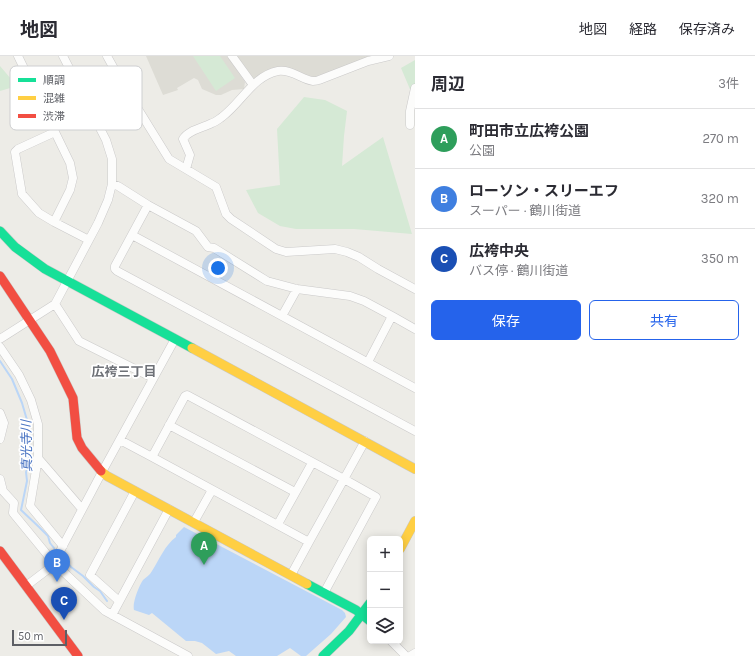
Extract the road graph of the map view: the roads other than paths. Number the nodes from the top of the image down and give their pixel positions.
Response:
1 (18, 56) edge
2 (63, 56) edge
3 (107, 56) edge
4 (232, 56) edge
5 (388, 56) edge
6 (23, 66) edge
7 (68, 66) edge
8 (113, 66) edge
9 (253, 85) junction
10 (415, 88) edge
11 (142, 115) edge
12 (410, 125) dead end
13 (101, 130) edge
14 (55, 132) joint
15 (186, 169) junction
16 (112, 184) junction
17 (148, 205) junction
18 (54, 222) junction
19 (0, 231) edge
20 (132, 235) junction
21 (89, 240) junction
22 (0, 276) edge
23 (68, 281) junction
24 (297, 289) junction
25 (415, 290) edge
26 (55, 304) junction
27 (282, 316) junction
28 (392, 316) junction
29 (30, 320) junction
30 (415, 329) edge
31 (0, 339) edge
32 (175, 339) junction
33 (0, 346) edge
34 (368, 362) junction
35 (153, 378) junction
36 (415, 388) edge
37 (0, 413) edge
38 (169, 425) junction
39 (415, 431) edge
40 (0, 439) edge
41 (120, 440) junction
42 (365, 441) junction
43 (152, 457) junction
44 (38, 458) junction
45 (312, 462) junction
46 (415, 468) edge
47 (102, 472) junction
48 (0, 479) edge
49 (344, 479) junction
50 (212, 490) junction
51 (135, 491) junction
52 (295, 492) junction
53 (82, 509) junction
54 (169, 509) junction
55 (415, 521) edge
56 (194, 522) junction
57 (278, 524) junction
58 (309, 542) junction
59 (403, 543) edge
60 (63, 546) junction
61 (0, 551) edge
62 (54, 563) junction
63 (291, 575) junction
64 (26, 586) junction
65 (324, 593) junction
66 (119, 600) junction
67 (367, 608) edge
68 (112, 615) junction
69 (363, 615) junction
70 (367, 618) edge
71 (394, 644) edge
72 (415, 653) edge
73 (78, 656) edge
74 (188, 656) edge
75 (323, 656) edge
76 (406, 656) edge
77 (410, 656) edge

1 - 6 street
2 - 7 street
3 - 8 street
4 - 9 street
5 - 9 street
9 - 15 street
10 - 12 street
11 - 15 street
13 - 16 street
14 - 18 street
14 - 18 street
15 - 25 street
16 - 17 street
16 - 21 street
17 - 20 street
17 - 24 street
18 - 21 street
19 - 23 street
20 - 27 street
20 - 39 street
21 - 23 street
22 - 29 street
23 - 26 street
23 - 32 street
24 - 27 street
24 - 28 street
26 - 29 street
26 - 35 street
27 - 34 street
28 - 30 street
28 - 34 street
29 - 31 street
29 - 47 street
32 - 35 street
32 - 42 street
33 - 44 street
34 - 36 street
35 - 41 street
37 - 40 street
38 - 43 street
38 - 45 street
38 - 52 street
41 - 43 street
41 - 47 street
42 - 46 street
42 - 49 street
43 - 50 street
44 - 53 street
44 - 60 street
45 - 49 street
45 - 52 street
47 - 51 street
47 - 53 street
48 - 62 street
49 - 58 street
49 - 65 street
50 - 56 street
50 - 57 street
51 - 54 street
51 - 66 street
52 - 57 street
53 - 60 street
54 - 56 street
54 - 66 street
55 - 59 street
56 - 63 street
57 - 58 street
58 - 63 street
60 - 62 street
61 - 64 street
62 - 64 street
62 - 68 street
63 - 65 street
64 - 73 street
65 - 69 street
66 - 68 street
67 - 69 street
68 - 74 street
69 - 70 street
69 - 75 street
71 - 76 street
72 - 77 street

